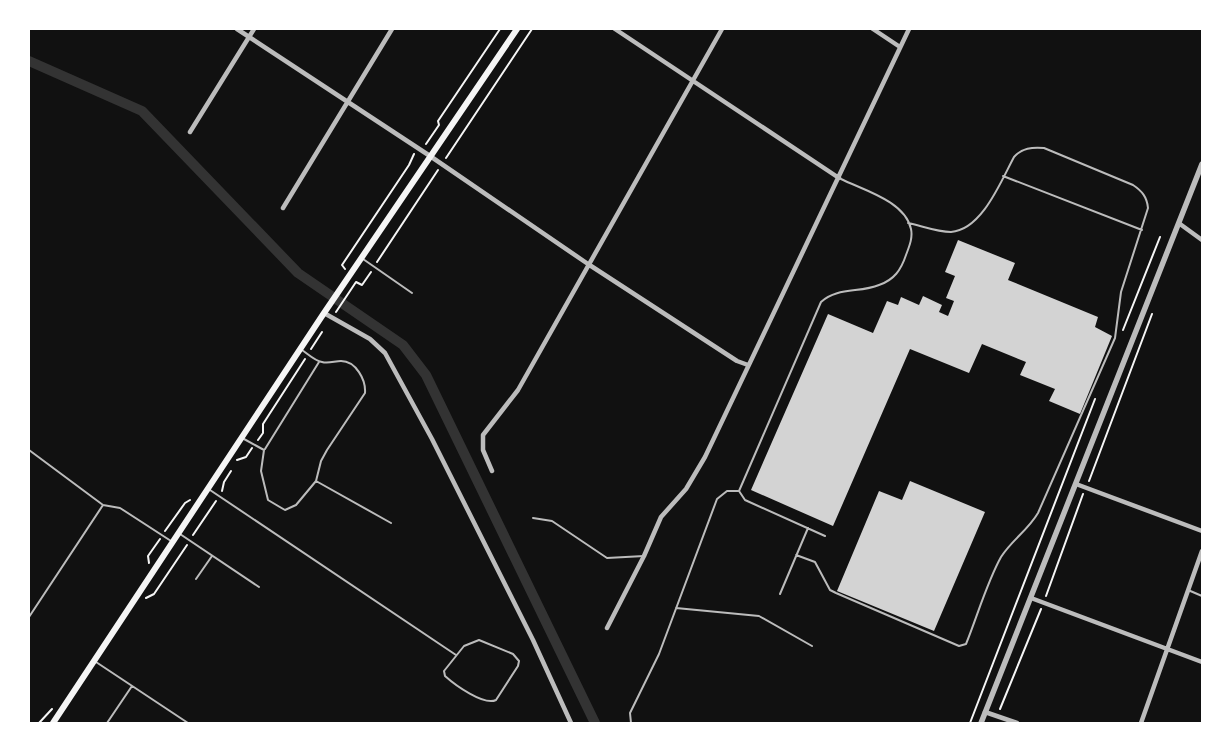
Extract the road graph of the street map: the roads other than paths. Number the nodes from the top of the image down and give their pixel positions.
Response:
1 (237, 29) edge
2 (254, 29) edge
3 (392, 29) edge
4 (516, 29) edge
5 (615, 29) edge
6 (722, 29) edge
7 (873, 29) edge
8 (909, 29) edge
9 (248, 37) junction
10 (900, 47) junction
11 (693, 80) junction
12 (347, 102) junction
13 (190, 132) dead end
14 (430, 156) junction
15 (1202, 164) edge
16 (1004, 176) junction
17 (839, 178) junction
18 (283, 208) dead end
19 (908, 223) junction
20 (1180, 224) junction
21 (1142, 230) junction
22 (1202, 240) edge
23 (361, 258) junction
24 (588, 264) junction
25 (412, 294) dead end
26 (324, 313) junction
27 (300, 349) junction
28 (320, 362) junction
29 (748, 365) junction
30 (242, 438) junction
31 (29, 450) edge
32 (264, 450) junction
33 (492, 471) dead end
34 (316, 481) junction
35 (1076, 484) junction
36 (208, 489) junction
37 (739, 491) junction
38 (103, 505) junction
39 (532, 518) dead end
40 (391, 523) dead end
41 (808, 528) junction
42 (1202, 532) edge
43 (178, 533) junction
44 (825, 536) dead end
45 (172, 542) junction
46 (1202, 551) edge
47 (796, 555) junction
48 (212, 556) junction
49 (644, 556) junction
50 (196, 579) dead end
51 (259, 587) dead end
52 (1188, 590) junction
53 (780, 594) dead end
54 (1202, 596) edge
55 (1031, 598) junction
56 (676, 608) junction
57 (29, 617) edge
58 (607, 628) dead end
59 (812, 646) dead end
60 (1166, 649) junction
61 (456, 655) junction
62 (94, 661) junction
63 (1202, 662) edge
64 (132, 686) junction
65 (985, 712) junction
66 (52, 723) edge
67 (107, 723) edge
68 (188, 723) edge
69 (571, 723) edge
70 (631, 723) edge
71 (981, 723) edge
72 (1017, 723) edge
73 (1141, 723) edge

1 - 9 street
2 - 9 street
3 - 12 street
4 - 14 main road
5 - 11 street
6 - 11 street
7 - 10 street
8 - 10 street
9 - 12 street
9 - 13 street
10 - 17 street
11 - 17 street
11 - 24 street
12 - 14 street
12 - 18 street
14 - 23 main road
14 - 24 street
15 - 20 street
16 - 19 lane
16 - 21 lane
16 - 21 lane
17 - 19 lane
17 - 29 street
19 - 37 lane
20 - 22 street
20 - 35 street
21 - 47 lane
23 - 25 lane
23 - 26 main road
24 - 29 street
24 - 33 street
26 - 27 main road
26 - 69 street
27 - 28 lane
27 - 30 main road
28 - 32 lane
28 - 34 lane
29 - 49 street
30 - 32 lane
30 - 36 main road
31 - 38 lane
32 - 34 lane
34 - 40 lane
35 - 42 street
35 - 55 street
36 - 43 main road
36 - 61 lane
37 - 41 lane
37 - 56 lane
38 - 45 lane
38 - 57 lane
39 - 49 lane
41 - 44 lane
41 - 47 lane
43 - 45 main road
43 - 48 lane
45 - 62 main road
46 - 52 street
47 - 53 lane
48 - 50 lane
48 - 51 lane
49 - 58 street
52 - 54 lane
52 - 60 street
55 - 60 street
55 - 65 street
56 - 59 lane
56 - 70 lane
60 - 63 street
60 - 73 street
61 - 61 lane
62 - 64 lane
62 - 66 main road
64 - 67 lane
64 - 68 lane
65 - 71 street
65 - 72 street

